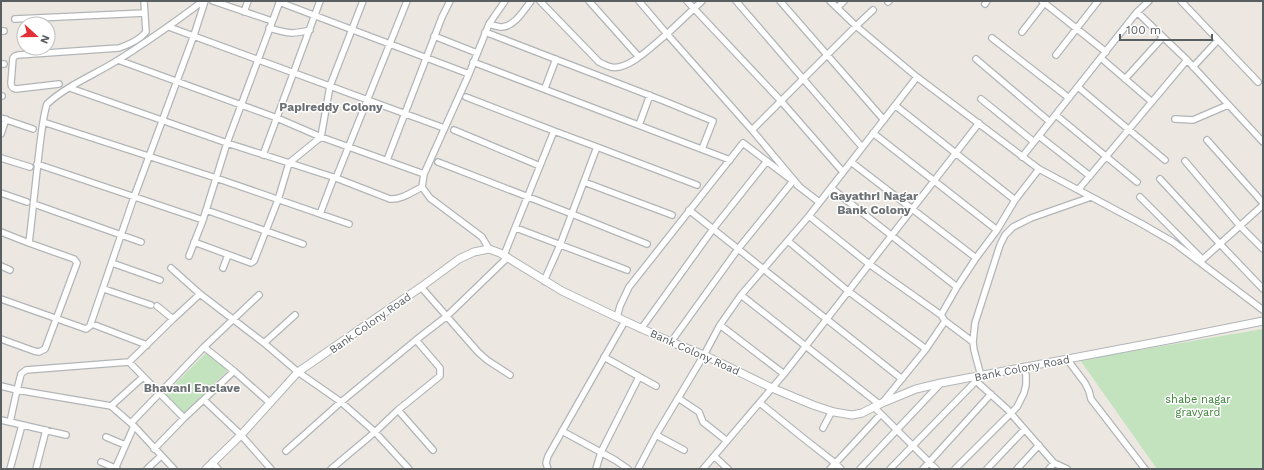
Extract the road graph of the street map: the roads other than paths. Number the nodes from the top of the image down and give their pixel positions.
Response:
1 (144, 1) edge
2 (204, 1) edge
3 (213, 1) edge
4 (248, 1) edge
5 (279, 1) edge
6 (320, 1) edge
7 (363, 1) edge
8 (407, 1) edge
9 (450, 1) edge
10 (506, 1) edge
11 (531, 1) edge
12 (540, 1) edge
13 (589, 1) edge
14 (638, 1) edge
15 (687, 1) edge
16 (702, 1) edge
17 (736, 1) edge
18 (780, 1) edge
19 (830, 1) edge
20 (844, 1) edge
21 (1098, 1) edge
22 (1149, 1) edge
23 (1181, 1) edge
24 (1044, 2) edge
25 (694, 8) junction
26 (837, 8) junction
27 (873, 10) dead end
28 (244, 12) junction
29 (1137, 12) junction
30 (145, 13) junction
31 (315, 15) junction
32 (15, 19) dead end
33 (272, 21) junction
34 (489, 24) junction
35 (169, 26) junction
36 (856, 26) junction
37 (269, 28) junction
38 (352, 29) junction
39 (1077, 29) junction
40 (310, 30) junction
41 (486, 32) junction
42 (1022, 32) dead end
43 (667, 34) junction
44 (194, 35) junction
45 (434, 36) junction
46 (1163, 37) junction
47 (992, 38) dead end
48 (1218, 40) junction
49 (389, 44) junction
50 (1106, 52) junction
51 (477, 53) junction
52 (826, 55) junction
53 (1056, 55) dead end
54 (639, 57) junction
55 (425, 58) junction
56 (1101, 58) junction
57 (258, 59) junction
58 (556, 59) junction
59 (976, 59) dead end
60 (118, 60) junction
61 (1187, 60) junction
62 (473, 62) junction
63 (1193, 67) junction
64 (294, 72) junction
65 (469, 74) junction
66 (917, 77) junction
67 (803, 79) junction
68 (1125, 79) junction
69 (176, 82) junction
70 (1258, 82) dead end
71 (59, 84) dead end
72 (330, 86) junction
73 (1078, 87) junction
74 (70, 88) junction
75 (545, 88) junction
76 (650, 95) junction
77 (466, 97) dead end
78 (1069, 98) junction
79 (981, 99) dead end
80 (367, 100) junction
81 (781, 101) junction
82 (1152, 102) junction
83 (240, 105) junction
84 (1228, 105) junction
85 (896, 106) junction
86 (404, 113) junction
87 (1056, 115) junction
88 (277, 118) junction
89 (4, 119) edge
90 (1175, 119) dead end
91 (163, 120) junction
92 (884, 120) junction
93 (43, 122) junction
94 (1050, 122) junction
95 (979, 123) junction
96 (639, 124) junction
97 (33, 128) dead end
98 (444, 128) junction
99 (454, 130) dead end
100 (752, 130) junction
101 (1129, 130) junction
102 (554, 131) junction
103 (873, 133) junction
104 (1, 134) edge
105 (1039, 136) junction
106 (321, 137) junction
107 (1208, 140) dead end
108 (1034, 142) junction
109 (1263, 142) edge
110 (227, 143) junction
111 (348, 146) junction
112 (597, 147) junction
113 (862, 147) junction
114 (702, 149) junction
115 (955, 153) junction
116 (263, 154) junction
117 (1106, 156) junction
118 (150, 157) junction
119 (1022, 157) junction
120 (1, 158) edge
121 (387, 160) junction
122 (730, 160) junction
123 (1165, 160) dead end
124 (767, 161) junction
125 (1185, 161) dead end
126 (438, 162) dead end
127 (851, 162) junction
128 (289, 163) junction
129 (37, 164) junction
130 (540, 166) junction
131 (30, 167) dead end
132 (1039, 169) junction
133 (843, 172) junction
134 (424, 174) junction
135 (1090, 176) junction
136 (216, 178) junction
137 (335, 178) junction
138 (1160, 178) dead end
139 (793, 181) junction
140 (934, 181) junction
141 (584, 182) junction
142 (1137, 182) dead end
143 (697, 185) dead end
144 (799, 186) junction
145 (422, 187) junction
146 (831, 188) junction
147 (1078, 190) junction
148 (1, 193) edge
149 (528, 196) junction
150 (134, 197) junction
151 (1091, 197) junction
152 (1140, 197) dead end
153 (278, 200) junction
154 (1015, 200) junction
155 (27, 202) dead end
156 (819, 202) junction
157 (34, 204) junction
158 (1263, 204) edge
159 (912, 209) junction
160 (206, 210) junction
161 (690, 210) junction
162 (320, 214) junction
163 (572, 214) junction
164 (672, 215) dead end
165 (809, 216) junction
166 (203, 220) junction
167 (349, 224) dead end
168 (1240, 226) junction
169 (516, 228) junction
170 (712, 229) junction
171 (997, 230) junction
172 (266, 231) junction
173 (1, 232) edge
174 (121, 235) junction
175 (891, 236) junction
176 (788, 241) junction
177 (141, 242) dead end
178 (194, 242) junction
179 (29, 243) junction
180 (304, 244) dead end
181 (647, 244) dead end
182 (1220, 244) junction
183 (560, 245) junction
184 (489, 249) junction
185 (738, 249) junction
186 (1263, 249) edge
187 (228, 255) junction
188 (189, 256) dead end
189 (506, 256) junction
190 (976, 258) junction
191 (1201, 261) junction
192 (112, 263) junction
193 (869, 264) junction
194 (1, 266) edge
195 (171, 268) dead end
196 (223, 268) dead end
197 (763, 269) junction
198 (10, 270) dead end
199 (627, 270) dead end
200 (160, 280) dead end
201 (544, 281) junction
202 (421, 287) junction
203 (957, 287) junction
204 (104, 289) junction
205 (1263, 289) edge
206 (848, 291) junction
207 (200, 294) junction
208 (259, 295) dead end
209 (741, 295) junction
210 (1, 299) edge
211 (1263, 310) edge
212 (295, 315) dead end
213 (941, 315) junction
214 (448, 316) junction
215 (617, 317) junction
216 (56, 318) junction
217 (173, 319) junction
218 (826, 319) junction
219 (232, 320) junction
220 (945, 321) junction
221 (1263, 321) edge
222 (625, 322) junction
223 (92, 324) junction
224 (720, 325) junction
225 (641, 329) junction
226 (1, 339) edge
227 (416, 340) junction
228 (671, 342) junction
229 (973, 342) junction
230 (264, 344) junction
231 (147, 345) junction
232 (805, 346) junction
233 (204, 347) junction
234 (926, 349) junction
235 (704, 355) junction
236 (604, 357) junction
237 (1067, 359) junction
238 (129, 362) junction
239 (1024, 367) junction
240 (234, 371) junction
241 (298, 372) junction
242 (784, 374) junction
243 (143, 376) junction
244 (510, 376) dead end
245 (639, 377) junction
246 (979, 378) junction
247 (902, 379) junction
248 (941, 383) junction
249 (1, 386) edge
250 (656, 386) dead end
251 (772, 388) junction
252 (17, 390) junction
253 (160, 393) junction
254 (991, 394) junction
255 (678, 398) junction
256 (204, 400) junction
257 (342, 402) junction
258 (270, 403) junction
259 (760, 403) junction
260 (879, 405) junction
261 (111, 406) junction
262 (398, 410) junction
263 (832, 411) junction
264 (1011, 413) junction
265 (881, 414) junction
266 (184, 418) junction
267 (1, 420) edge
268 (10, 422) junction
269 (22, 425) junction
270 (133, 425) junction
271 (823, 428) dead end
272 (46, 430) junction
273 (897, 430) junction
274 (1024, 430) junction
275 (562, 431) junction
276 (375, 432) junction
277 (66, 435) dead end
278 (241, 435) junction
279 (656, 435) junction
280 (106, 437) dead end
281 (727, 441) junction
282 (125, 444) junction
283 (913, 445) junction
284 (1039, 445) junction
285 (154, 449) junction
286 (433, 450) dead end
287 (684, 450) dead end
288 (286, 451) dead end
289 (601, 452) junction
290 (161, 456) junction
291 (714, 456) junction
292 (100, 462) dead end
293 (212, 462) junction
294 (929, 462) junction
295 (835, 463) junction
296 (1054, 463) junction
297 (10, 469) edge
298 (36, 469) edge
299 (116, 469) edge
300 (147, 469) edge
301 (174, 469) edge
302 (206, 469) edge
303 (218, 469) edge
304 (271, 469) edge
305 (331, 469) edge
306 (409, 469) edge
307 (548, 469) edge
308 (596, 469) edge
309 (628, 469) edge
310 (638, 469) edge
311 (703, 469) edge
312 (728, 469) edge
313 (830, 469) edge
314 (841, 469) edge
315 (860, 469) edge
316 (890, 469) edge
317 (922, 469) edge
318 (936, 469) edge
319 (955, 469) edge
320 (987, 469) edge
321 (1017, 469) edge
322 (1049, 469) edge
323 (1067, 469) edge
324 (1145, 469) edge

1 - 30 street
2 - 35 street
2 - 44 street
3 - 28 street
4 - 28 street
5 - 31 street
5 - 33 street
6 - 31 street
7 - 38 street
8 - 49 street
9 - 45 street
10 - 34 street
11 - 34 street
12 - 54 street
13 - 54 street
14 - 43 street
15 - 25 street
16 - 25 street
17 - 67 street
18 - 52 street
19 - 26 street
20 - 26 street
21 - 39 street
22 - 29 street
23 - 48 street
24 - 39 street
24 - 42 street
25 - 43 street
25 - 81 street
26 - 36 street
27 - 36 street
28 - 33 street
29 - 46 street
29 - 50 street
30 - 32 street
30 - 71 street
31 - 38 street
31 - 40 street
33 - 37 street
34 - 41 street
35 - 44 street
35 - 60 street
36 - 52 street
36 - 66 street
37 - 40 street
37 - 57 street
38 - 49 street
38 - 72 street
39 - 50 street
39 - 53 street
40 - 64 street
41 - 51 street
41 - 58 street
43 - 54 street
43 - 100 street
44 - 57 street
44 - 69 street
45 - 51 street
45 - 55 street
46 - 61 street
46 - 68 street
47 - 78 street
48 - 63 street
48 - 70 street
49 - 55 street
49 - 80 street
50 - 56 street
51 - 62 street
52 - 67 street
52 - 92 street
55 - 65 street
55 - 86 street
56 - 68 street
56 - 73 street
57 - 64 street
57 - 83 street
58 - 75 street
58 - 76 street
59 - 94 street
60 - 69 street
60 - 74 street
61 - 63 street
61 - 82 street
62 - 65 street
62 - 75 street
63 - 84 street
64 - 72 street
64 - 88 street
65 - 98 street
66 - 85 street
66 - 95 street
67 - 81 street
67 - 113 street
68 - 82 street
69 - 83 street
69 - 91 street
72 - 80 street
72 - 106 street
73 - 78 street
73 - 101 street
74 - 91 street
74 - 93 street
75 - 96 street
76 - 96 street
76 - 114 street
77 - 102 street
78 - 87 street
79 - 108 street
80 - 86 street
80 - 111 street
81 - 100 street
81 - 133 street
82 - 101 street
83 - 88 street
83 - 110 street
84 - 90 street
84 - 109 street
85 - 92 street
85 - 115 street
86 - 98 street
86 - 121 street
87 - 94 street
87 - 117 street
88 - 106 street
88 - 116 street
89 - 97 street
89 - 104 street
91 - 110 street
91 - 118 street
92 - 103 street
93 - 118 street
93 - 129 street
94 - 105 street
95 - 115 street
95 - 119 street
96 - 114 street
98 - 134 street
99 - 130 street
100 - 144 street
101 - 117 street
101 - 123 street
102 - 112 street
102 - 130 street
103 - 113 street
103 - 140 street
105 - 108 street
105 - 135 street
106 - 111 street
106 - 128 street
107 - 158 street
108 - 119 street
110 - 116 street
110 - 136 street
111 - 121 street
111 - 137 street
112 - 141 street
112 - 143 street
113 - 127 street
114 - 122 street
115 - 140 street
115 - 154 street
116 - 128 street
117 - 135 street
117 - 142 street
118 - 136 street
118 - 150 street
119 - 132 street
120 - 131 street
121 - 134 street
122 - 124 street
122 - 161 street
124 - 139 street
124 - 170 street
125 - 168 street
126 - 149 street
127 - 133 street
127 - 159 street
128 - 137 street
128 - 153 street
129 - 150 street
129 - 157 street
130 - 149 street
132 - 147 street
132 - 154 street
133 - 146 street
134 - 145 street
135 - 147 street
136 - 153 street
136 - 160 street
137 - 145 street
137 - 162 street
138 - 182 street
139 - 144 street
139 - 185 street
140 - 159 street
140 - 171 street
141 - 163 street
141 - 164 street
144 - 156 street
145 - 184 street
146 - 156 street
146 - 175 street
147 - 151 street
148 - 155 street
149 - 163 street
149 - 169 street
150 - 166 street
150 - 174 street
151 - 191 street
151 - 229 street
152 - 191 street
153 - 162 street
153 - 172 street
154 - 171 street
156 - 165 street
157 - 174 street
157 - 179 street
158 - 168 street
159 - 175 street
159 - 190 street
160 - 166 street
160 - 172 street
161 - 170 street
161 - 215 street
162 - 167 street
163 - 181 street
163 - 183 street
165 - 176 street
165 - 193 street
166 - 178 street
168 - 182 street
168 - 186 street
169 - 183 street
169 - 189 street
170 - 185 street
170 - 225 street
171 - 190 street
172 - 180 street
172 - 187 street
173 - 179 street
174 - 177 street
174 - 192 street
175 - 193 street
175 - 203 street
176 - 197 street
176 - 206 street
178 - 187 street
178 - 188 street
179 - 216 street
182 - 191 street
182 - 205 street
183 - 199 street
183 - 201 street
184 - 189 street, Bank Colony Road
184 - 202 street, Bank Colony Road
185 - 197 street
185 - 228 street
187 - 196 street
189 - 201 street, Bank Colony Road
189 - 214 street
190 - 203 street
191 - 211 street
192 - 200 street
192 - 204 street
193 - 206 street
193 - 213 street
194 - 198 street
195 - 207 street
197 - 209 street
197 - 218 street
201 - 215 street, Bank Colony Road
202 - 214 street
202 - 241 street, Bank Colony Road
203 - 213 street
204 - 217 street
204 - 223 street
206 - 218 street
206 - 234 street
207 - 217 street
207 - 219 street
208 - 219 street
209 - 224 street
209 - 232 street
210 - 216 street
212 - 230 street
213 - 220 street
214 - 227 street
214 - 244 street
215 - 222 street, Bank Colony Road
216 - 223 street
216 - 226 street
217 - 231 street
218 - 232 street
218 - 247 street
219 - 230 street
219 - 233 street
220 - 229 street
220 - 234 street
221 - 237 street, Bank Colony Road
222 - 225 street, Bank Colony Road
222 - 236 street
223 - 231 street
224 - 235 street
224 - 242 street
225 - 228 street, Bank Colony Road
227 - 257 street
227 - 262 street
228 - 235 street, Bank Colony Road
229 - 246 street
230 - 241 street
231 - 238 street
232 - 242 street
232 - 260 street
233 - 240 street
233 - 253 street
234 - 247 street
235 - 251 street, Bank Colony Road
235 - 255 street
236 - 245 street
236 - 275 street
237 - 239 street, Bank Colony Road
237 - 324 street
238 - 243 street
238 - 252 street
239 - 246 street, Bank Colony Road
239 - 264 street
240 - 256 street
240 - 258 street
241 - 257 street
241 - 258 street, Bank Colony Road
242 - 251 street
243 - 253 street
243 - 261 street
245 - 250 street
245 - 289 street
246 - 248 street, Bank Colony Road
246 - 254 street
246 - 283 street
247 - 260 street
248 - 260 street, Bank Colony Road
248 - 273 street
249 - 252 street
251 - 259 street
251 - 263 street, Bank Colony Road
252 - 261 street
252 - 268 street
253 - 266 street
253 - 270 street
254 - 264 street
254 - 294 street
255 - 279 street
255 - 281 street
256 - 266 street
256 - 278 street
257 - 276 street
257 - 288 street
258 - 278 street, Bank Colony Road
259 - 281 street
259 - 295 street
260 - 263 street, Bank Colony Road
260 - 265 street
261 - 270 street
262 - 276 street
262 - 286 street
263 - 271 street
264 - 274 street
264 - 319 street
265 - 273 street
265 - 295 street
266 - 285 street
267 - 268 street
268 - 269 street
269 - 272 street
269 - 297 street
270 - 282 street
270 - 285 street
272 - 277 street
272 - 298 street
273 - 283 street
273 - 315 street
274 - 284 street
274 - 320 street
275 - 289 street
275 - 307 street
276 - 305 street
276 - 306 street
278 - 293 street, Bank Colony Road
278 - 304 street
279 - 287 street
279 - 310 street
280 - 282 street
281 - 291 street
282 - 299 street
283 - 294 street
283 - 316 street
284 - 296 street
284 - 321 street
285 - 290 street
289 - 308 street
289 - 309 street
290 - 300 street
290 - 301 street
291 - 311 street
291 - 312 street
292 - 299 street
293 - 302 street, Bank Colony Road
293 - 303 street
294 - 317 street
294 - 318 street
295 - 313 street
295 - 314 street
296 - 322 street
296 - 323 street

